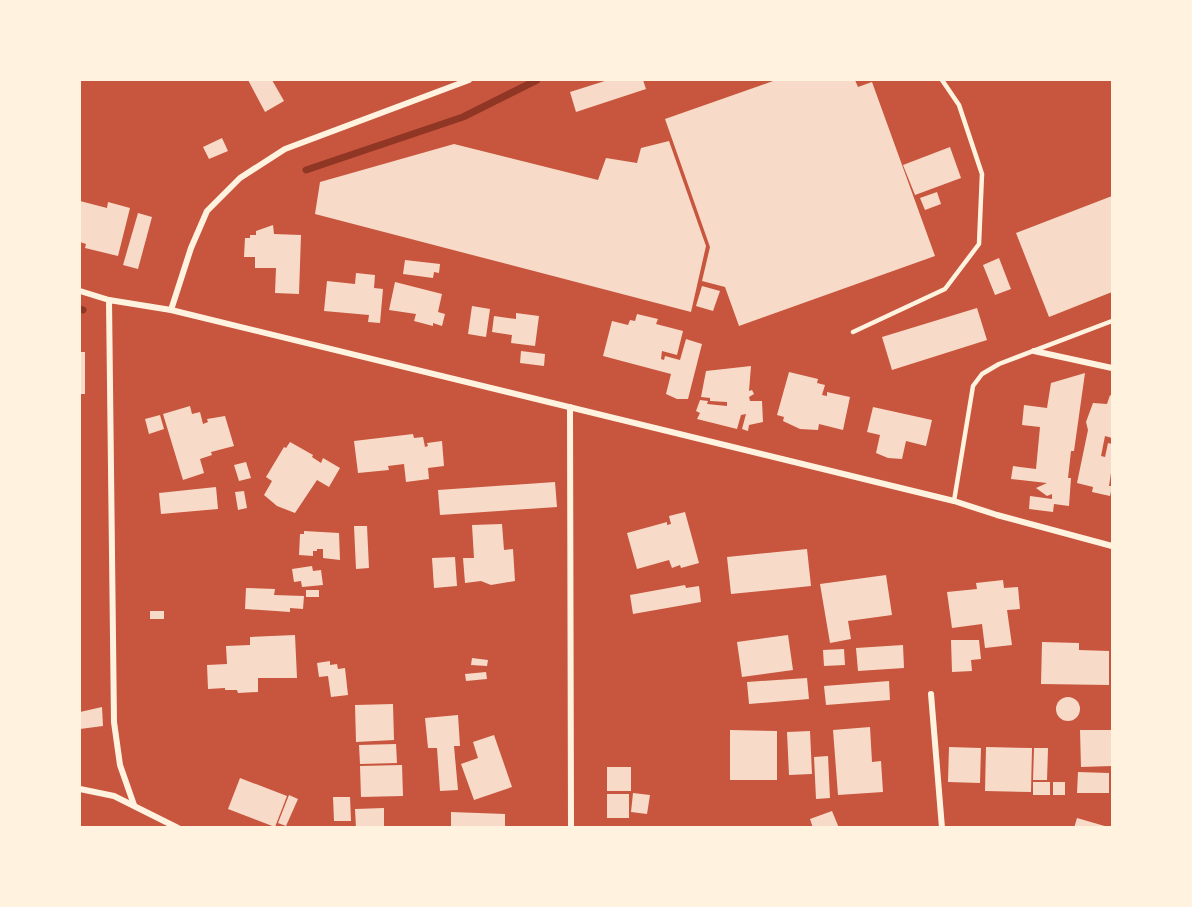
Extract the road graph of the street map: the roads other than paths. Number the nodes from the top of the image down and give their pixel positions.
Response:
1 (470, 80) edge
2 (942, 80) edge
3 (80, 291) edge
4 (109, 300) junction
5 (171, 310) junction
6 (1113, 321) edge
7 (853, 332) dead end
8 (1034, 351) junction
9 (1113, 368) edge
10 (570, 407) junction
11 (954, 501) junction
12 (1113, 546) edge
13 (931, 694) dead end
14 (80, 789) edge
15 (134, 805) junction
16 (178, 828) edge
17 (571, 828) edge
18 (942, 828) edge

1 - 5 street
2 - 7 lane
3 - 4 street
4 - 5 street
4 - 15 street
5 - 10 street
6 - 8 lane
8 - 9 street
8 - 11 lane
10 - 11 street
10 - 17 street
11 - 12 street
13 - 18 street
14 - 15 street
15 - 16 street

